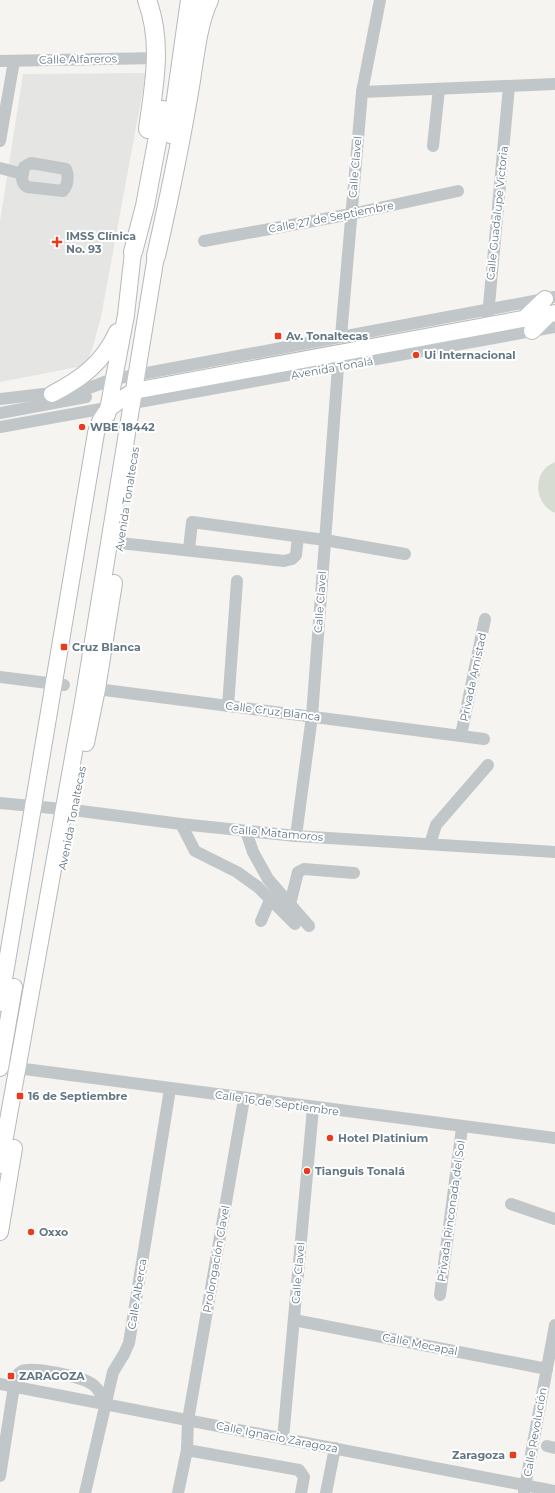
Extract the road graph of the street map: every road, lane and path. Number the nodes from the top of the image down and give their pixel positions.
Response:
1 (147, 0) edge
2 (181, 0) edge
3 (190, 0) edge
4 (209, 0) edge
5 (380, 0) edge
6 (157, 58) junction
7 (0, 61) edge
8 (14, 61) junction
9 (555, 84) edge
10 (509, 86) junction
11 (439, 89) junction
12 (362, 92) junction
13 (0, 141) edge
14 (433, 146) dead end
15 (0, 168) edge
16 (23, 174) dead end
17 (458, 191) dead end
18 (351, 214) junction
19 (204, 241) dead end
20 (133, 252) junction
21 (156, 256) junction
22 (550, 298) edge
23 (488, 309) junction
24 (126, 315) junction
25 (553, 318) edge
26 (528, 325) junction
27 (487, 332) junction
28 (341, 336) junction
29 (338, 366) junction
30 (136, 375) junction
31 (112, 379) junction
32 (52, 394) junction
33 (86, 398) dead end
34 (133, 398) junction
35 (0, 400) edge
36 (108, 408) junction
37 (0, 413) edge
38 (0, 427) edge
39 (298, 537) junction
40 (325, 540) junction
41 (120, 543) junction
42 (189, 549) junction
43 (405, 554) dead end
44 (237, 580) dead end
45 (485, 619) dead end
46 (0, 677) edge
47 (58, 684) junction
48 (91, 688) junction
49 (228, 706) junction
50 (312, 716) junction
51 (461, 735) junction
52 (484, 738) dead end
53 (488, 765) dead end
54 (0, 803) edge
55 (38, 807) junction
56 (68, 809) junction
57 (181, 824) junction
58 (246, 831) junction
59 (296, 836) junction
60 (430, 844) junction
61 (555, 852) edge
62 (354, 873) dead end
63 (270, 900) junction
64 (290, 904) junction
65 (261, 921) dead end
66 (295, 924) dead end
67 (309, 926) dead end
68 (5, 945) edge
69 (0, 1003) edge
70 (0, 1067) edge
71 (23, 1069) junction
72 (170, 1089) junction
73 (244, 1099) junction
74 (313, 1108) junction
75 (462, 1128) junction
76 (555, 1138) edge
77 (0, 1165) edge
78 (511, 1204) dead end
79 (555, 1219) edge
80 (0, 1232) edge
81 (440, 1295) dead end
82 (294, 1320) junction
83 (555, 1325) edge
84 (547, 1369) junction
85 (0, 1384) edge
86 (14, 1386) junction
87 (106, 1404) junction
88 (188, 1420) junction
89 (283, 1439) junction
90 (335, 1448) junction
91 (187, 1450) junction
92 (0, 1476) edge
93 (525, 1489) edge
94 (555, 1491) edge
95 (85, 1493) edge
96 (178, 1493) edge
97 (301, 1493) edge
98 (326, 1493) edge

1 - 6 highway
2 - 20 highway
3 - 21 highway
4 - 21 highway
5 - 12 street, Calle Clavel
6 - 8 street, Calle Alfareros
6 - 20 highway
7 - 8 street, Calle Alfareros
8 - 13 street
9 - 10 street
10 - 11 street
10 - 23 street, Calle Guadalupe Victoria
11 - 12 street
11 - 14 street
12 - 18 street, Calle Clavel
15 - 16 street
17 - 18 street, Calle 27 de Septiembre
18 - 19 street, Calle 27 de Septiembre
18 - 28 street, Calle Clavel
20 - 24 main road
21 - 30 main road, Avenida Tonaltecas
22 - 23 street
22 - 26 main road
23 - 27 street, Calle Guadalupe Victoria
23 - 28 street
24 - 31 main road
24 - 32 main road
25 - 26 main road, Avenida Tonalá
26 - 27 main road, Avenida Tonalá
27 - 29 street, Avenida Tonalá
27 - 34 main road, Avenida Tonalá
28 - 30 street
29 - 34 street, Avenida Tonalá
29 - 40 street, Calle Clavel
30 - 31 street
30 - 34 main road, Avenida Tonaltecas
31 - 32 street
31 - 34 main road
31 - 36 main road
32 - 35 street
33 - 37 street
34 - 36 main road, Avenida Tonalá
34 - 41 main road, Avenida Tonaltecas
34 - 48 main road, Avenida Tonaltecas
36 - 38 street, Avenida Tonalá
36 - 47 main road
39 - 40 street
39 - 42 street
39 - 42 street
40 - 43 street
40 - 50 street, Calle Clavel
41 - 42 street
41 - 48 main road, Avenida Tonaltecas
44 - 49 street
45 - 51 street, Privada Amistad
46 - 47 street
47 - 55 main road
48 - 49 street, Calle Cruz Blanca
48 - 56 main road, Avenida Tonaltecas
49 - 50 street, Calle Cruz Blanca
50 - 51 street, Calle Cruz Blanca
50 - 59 street, Calle Clavel
51 - 52 street, Calle Cruz Blanca
53 - 60 street
54 - 55 street, Calle Matamoros
55 - 56 street, Calle Matamoros
55 - 68 main road
55 - 70 main road
56 - 57 street, Calle Matamoros
56 - 71 main road, Avenida Tonaltecas
57 - 58 street, Calle Matamoros
57 - 63 street
58 - 59 street, Calle Matamoros
58 - 64 street
59 - 60 street, Calle Matamoros
60 - 61 street, Calle Matamoros
62 - 64 street
63 - 65 street
63 - 66 street
64 - 67 street
68 - 69 main road
70 - 71 street, Calle 16 de Septiembre
71 - 72 street, Calle 16 de Septiembre
71 - 77 main road, Avenida Tonaltecas
71 - 80 main road, Avenida Tonaltecas
72 - 73 street, Calle 16 de Septiembre
72 - 87 street, Calle Alberca
73 - 74 street, Calle 16 de Septiembre
73 - 88 street, Prolongación Clavel
74 - 75 street, Calle 16 de Septiembre
74 - 82 street, Calle Clavel
75 - 76 street, Calle 16 de Septiembre
75 - 81 street, Privada Rinconada del Sol
78 - 79 street
82 - 84 street, Calle Mecapal
82 - 89 street, Calle Clavel
83 - 84 street, Calle Revolución
84 - 93 street, Calle Revolución
85 - 86 street, Calle Ignacio Zaragoza
86 - 87 street, Calle Ignacio Zaragoza
86 - 87 street
86 - 92 street
87 - 88 street, Calle Ignacio Zaragoza
87 - 95 street, Calle Alberca
88 - 89 street, Calle Ignacio Zaragoza
88 - 91 street, Prolongación Clavel
89 - 90 street, Calle Ignacio Zaragoza
90 - 93 street, Calle Ignacio Zaragoza
90 - 98 street
91 - 96 street, Prolongación Clavel
91 - 97 street
93 - 94 street, Calle Ignacio Zaragoza

